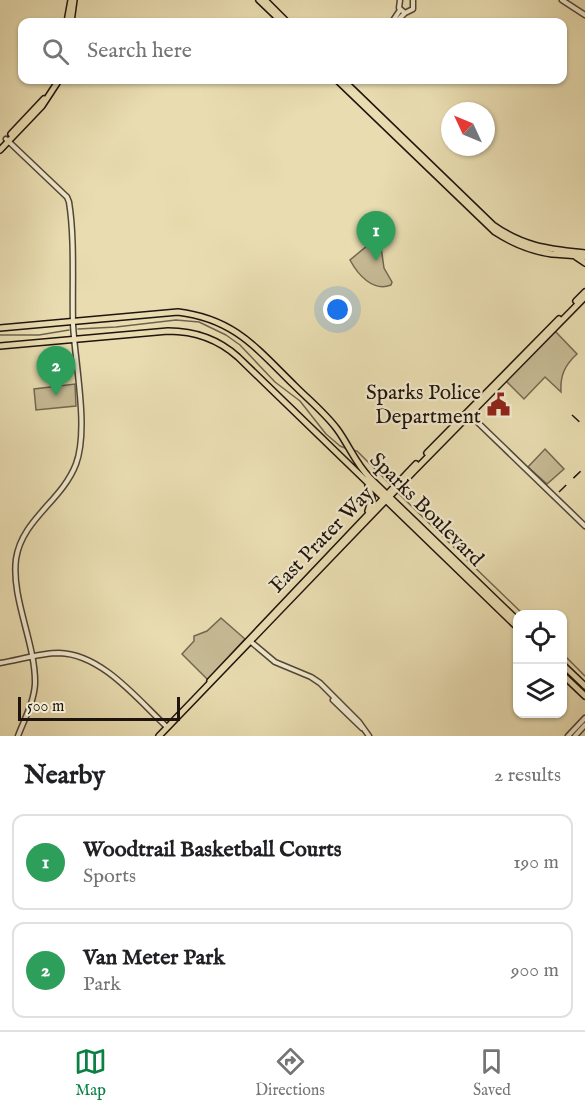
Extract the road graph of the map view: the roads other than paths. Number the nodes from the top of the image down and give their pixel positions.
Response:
1 (73, 0) edge
2 (259, 0) edge
3 (265, 0) edge
4 (400, 0) edge
5 (413, 0) edge
6 (562, 0) edge
7 (400, 9) junction
8 (405, 13) junction
9 (585, 15) edge
10 (70, 18) edge
11 (278, 18) edge
12 (283, 18) edge
13 (396, 18) edge
14 (399, 18) edge
15 (54, 84) edge
16 (347, 84) edge
17 (347, 84) edge
18 (8, 140) junction
19 (0, 145) edge
20 (0, 150) edge
21 (495, 229) junction
22 (569, 255) junction
23 (585, 255) edge
24 (585, 263) edge
25 (585, 292) edge
26 (585, 297) edge
27 (73, 322) junction
28 (0, 328) edge
29 (74, 340) junction
30 (0, 346) edge
31 (468, 413) junction
32 (366, 481) junction
33 (376, 484) junction
34 (397, 486) junction
35 (386, 497) junction
36 (401, 512) junction
37 (372, 515) junction
38 (364, 517) junction
39 (585, 526) edge
40 (413, 528) junction
41 (435, 542) junction
42 (513, 619) edge
43 (513, 619) edge
44 (250, 640) junction
45 (31, 657) junction
46 (0, 663) edge
47 (567, 669) edge
48 (567, 677) edge
49 (567, 678) edge
50 (585, 688) edge
51 (585, 696) edge
52 (585, 718) edge
53 (585, 725) edge
54 (167, 728) junction
55 (18, 736) edge
56 (159, 736) edge
57 (368, 736) edge
58 (568, 736) edge
59 (575, 736) edge

1 - 10 main road
2 - 11 main road
3 - 12 main road
4 - 7 street
5 - 8 street
6 - 9 street
7 - 8 street
7 - 13 street
8 - 14 street
15 - 18 main road
16 - 21 main road
17 - 21 main road
18 - 19 main road
18 - 20 main road
18 - 27 street
21 - 22 main road
21 - 23 main road
22 - 23 main road
22 - 24 main road
25 - 31 main road, East Prater Way
26 - 31 main road, East Prater Way
27 - 28 main road, Sparks Boulevard
27 - 29 street
27 - 33 main road, Sparks Boulevard
29 - 30 main road, Sparks Boulevard
29 - 32 main road, Sparks Boulevard
29 - 45 street
31 - 34 main road, East Prater Way
31 - 39 street
32 - 35 main road, Sparks Boulevard
32 - 38 main road
33 - 34 main road
33 - 35 main road, Sparks Boulevard
34 - 35 main road, East Prater Way
34 - 36 main road
35 - 36 main road, Sparks Boulevard
35 - 37 main road, East Prater Way
35 - 38 main road, East Prater Way
36 - 37 main road
36 - 40 main road, Sparks Boulevard
36 - 41 main road, Sparks Boulevard
37 - 44 main road, East Prater Way
38 - 44 main road, East Prater Way
40 - 41 main road
40 - 42 main road, Sparks Boulevard
41 - 43 main road, Sparks Boulevard
44 - 54 main road, East Prater Way
44 - 57 street
45 - 46 street
45 - 54 street
45 - 55 street
47 - 50 main road
48 - 50 main road
49 - 51 main road
52 - 58 street
53 - 59 street
54 - 56 main road, East Prater Way

